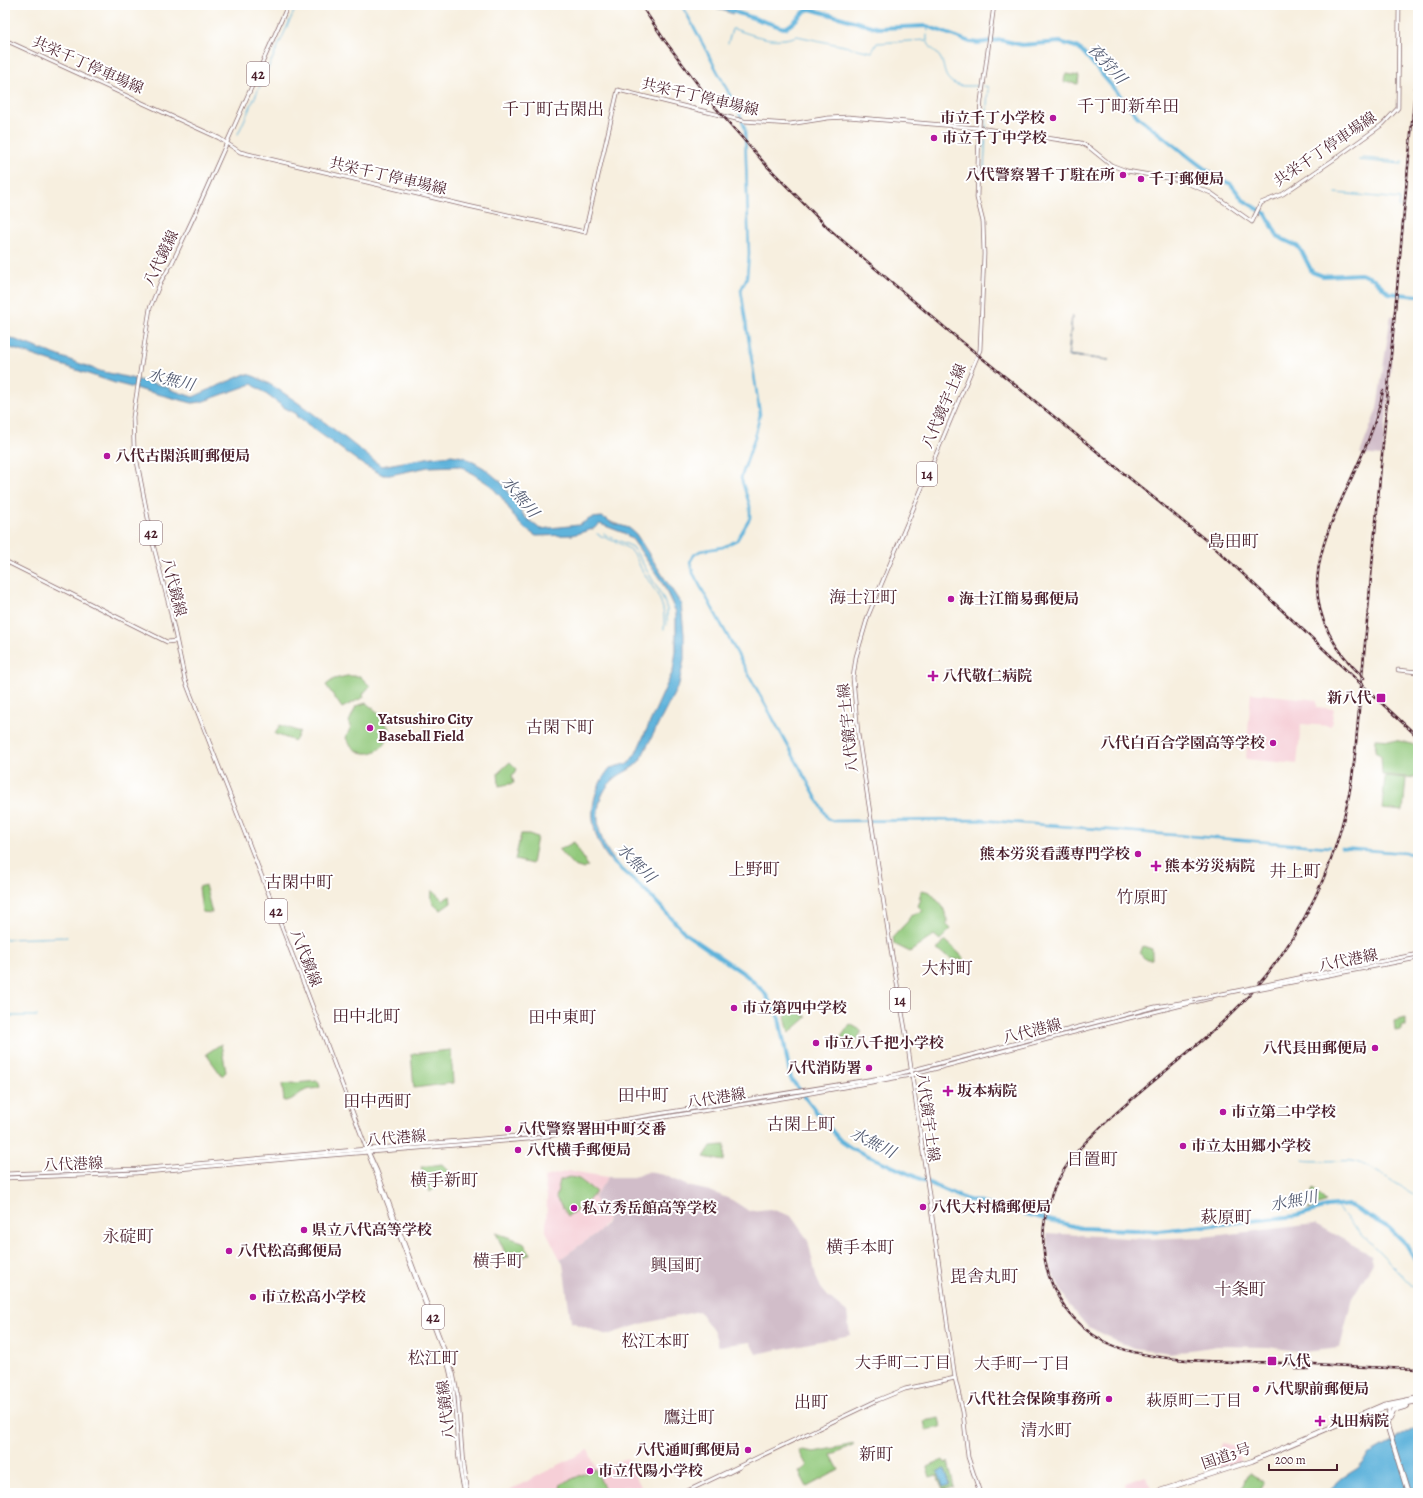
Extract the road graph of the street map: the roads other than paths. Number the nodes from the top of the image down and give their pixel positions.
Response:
1 (288, 5) edge
2 (994, 5) edge
3 (1398, 5) edge
4 (5, 40) edge
5 (980, 128) junction
6 (227, 143) junction
7 (5, 561) edge
8 (176, 641) junction
9 (1398, 670) dead end
10 (1418, 672) edge
11 (1418, 954) edge
12 (1418, 958) edge
13 (1303, 979) junction
14 (911, 1073) junction
15 (368, 1151) junction
16 (5, 1174) edge
17 (6, 1178) edge
18 (955, 1378) junction
19 (1417, 1400) edge
20 (1390, 1405) junction
21 (1367, 1415) junction
22 (1387, 1425) junction
23 (1389, 1432) junction
24 (781, 1446) junction
25 (466, 1493) edge
26 (683, 1493) edge
27 (688, 1493) edge
28 (980, 1493) edge
29 (1153, 1493) edge
30 (1160, 1493) edge
31 (1408, 1493) edge

1 - 6 main road, 八代鏡線 / 42
2 - 5 main road, 14
3 - 5 main road, 共栄千丁停車場線
4 - 6 main road, 共栄千丁停車場線
5 - 6 main road, 共栄千丁停車場線
5 - 14 main road, 八代鏡宇土線 / 14
6 - 8 main road, 八代鏡線 / 42
7 - 8 main road
8 - 15 main road, 八代鏡線 / 42
9 - 10 main road
11 - 13 main road, 八代港線
12 - 13 main road, 八代港線
13 - 14 main road, 八代港線, bridge
13 - 14 main road, 八代港線, bridge
14 - 15 main road, 八代港線
14 - 18 main road, 八代鏡宇土線 / 14
15 - 16 main road, 八代港線
15 - 17 main road, 八代港線
15 - 25 main road, 八代鏡線 / 42
18 - 24 main road
18 - 28 main road, 14
19 - 20 highway, 国道3号
19 - 22 highway
20 - 21 highway, 国道3号
20 - 22 highway
20 - 29 highway, 国道3号
21 - 23 highway
21 - 30 highway, 国道3号
22 - 23 highway
23 - 31 highway
24 - 26 main road
24 - 27 main road

